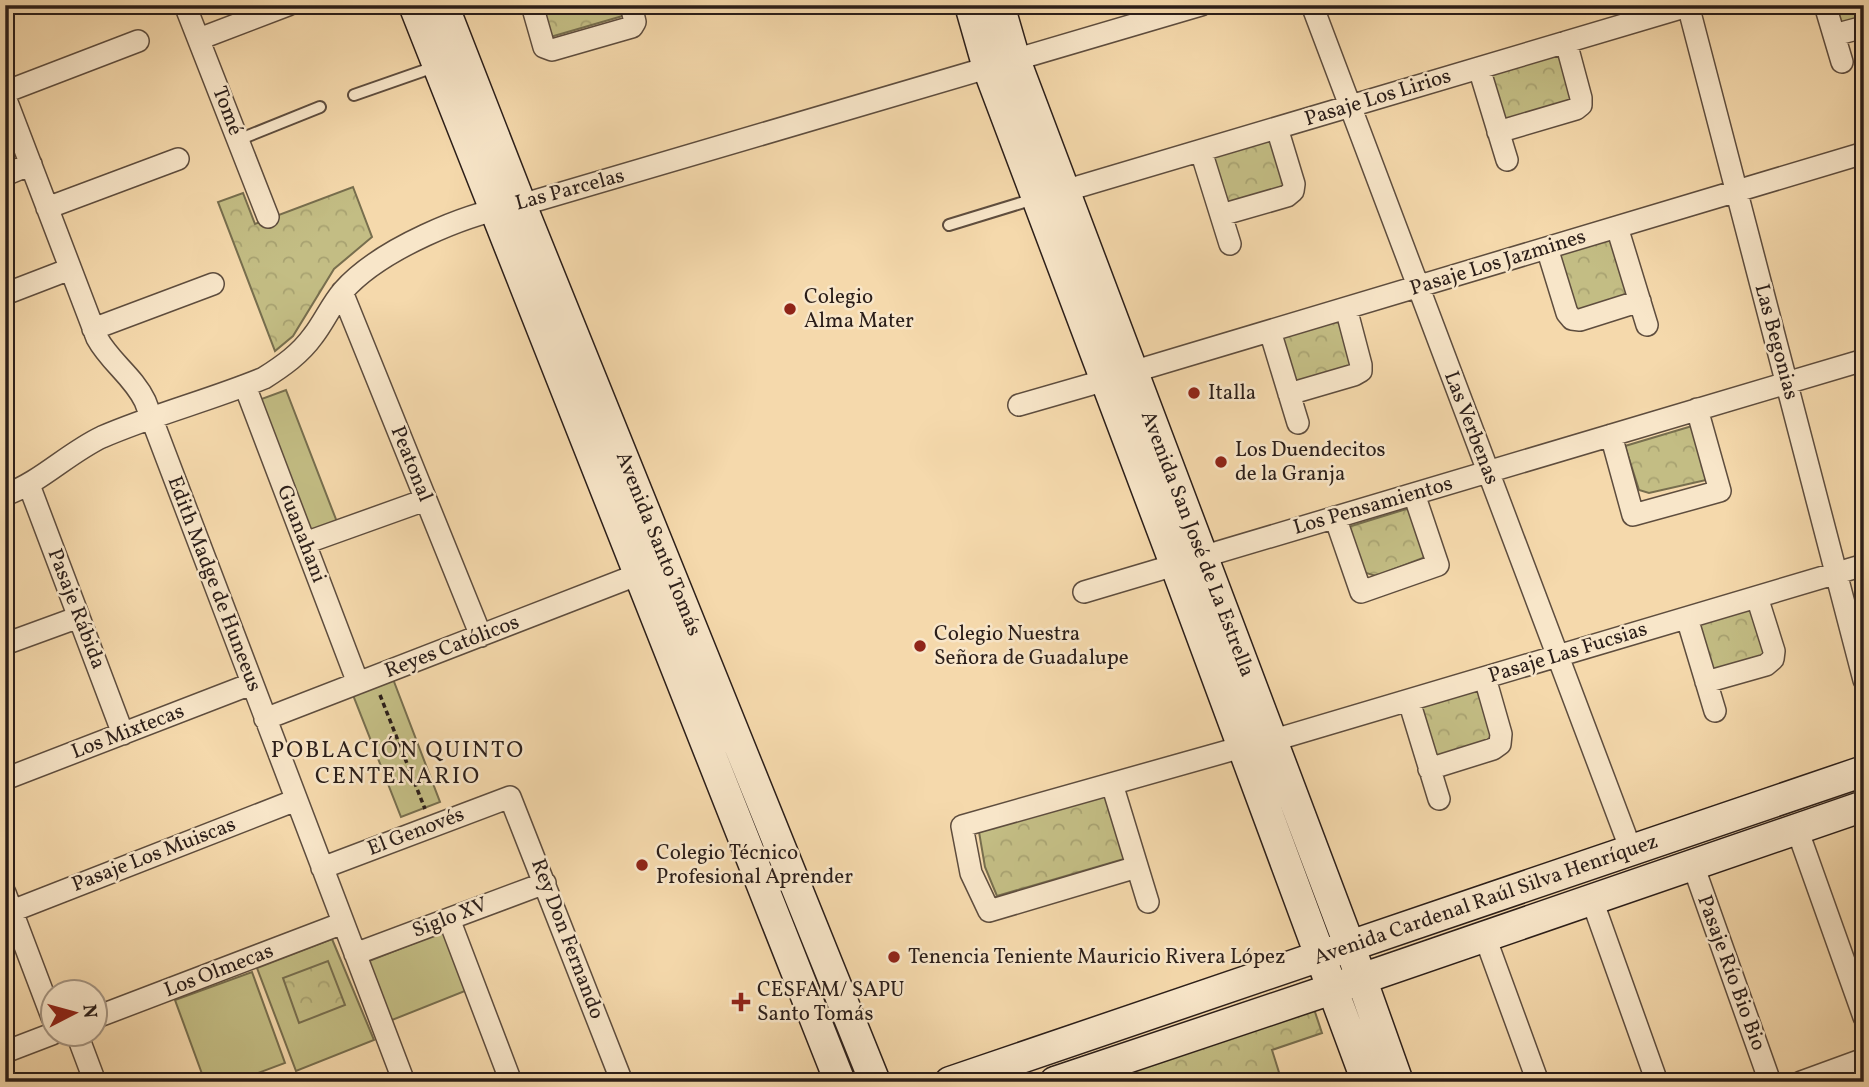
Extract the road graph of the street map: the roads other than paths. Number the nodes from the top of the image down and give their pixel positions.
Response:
1 (186, 5) edge
2 (288, 5) edge
3 (414, 5) edge
4 (443, 5) edge
5 (532, 5) edge
6 (631, 5) edge
7 (970, 5) edge
8 (999, 5) edge
9 (1201, 5) edge
10 (1312, 5) edge
11 (1825, 5) edge
12 (1689, 6) edge
13 (1864, 27) edge
14 (1834, 35) junction
15 (198, 38) junction
16 (138, 41) dead end
17 (1566, 42) junction
18 (1842, 62) dead end
19 (1001, 64) junction
20 (438, 66) junction
21 (1479, 68) junction
22 (5, 92) edge
23 (354, 95) dead end
24 (5, 97) edge
25 (320, 107) dead end
26 (1349, 107) junction
27 (1277, 128) junction
28 (1498, 132) junction
29 (238, 140) junction
30 (1201, 151) junction
31 (1863, 158) edge
32 (178, 159) dead end
33 (1507, 160) dead end
34 (31, 164) junction
35 (5, 175) edge
36 (1737, 191) junction
37 (1050, 195) junction
38 (508, 207) junction
39 (47, 208) junction
40 (1221, 215) junction
41 (268, 217) dead end
42 (949, 225) dead end
43 (1617, 227) junction
44 (1230, 244) dead end
45 (1547, 248) junction
46 (70, 269) junction
47 (213, 284) dead end
48 (1417, 287) junction
49 (342, 292) junction
50 (5, 294) edge
51 (1640, 302) junction
52 (1346, 308) junction
53 (1647, 325) dead end
54 (93, 330) junction
55 (1270, 331) junction
56 (1864, 360) edge
57 (1119, 376) junction
58 (1786, 383) junction
59 (245, 386) junction
60 (1289, 394) junction
61 (1019, 405) dead end
62 (1697, 409) junction
63 (152, 418) junction
64 (1298, 423) dead end
65 (1611, 435) junction
66 (1487, 472) junction
67 (29, 485) junction
68 (1414, 494) junction
69 (5, 495) edge
70 (425, 500) junction
71 (1335, 517) junction
72 (304, 543) junction
73 (1188, 560) junction
74 (1864, 565) edge
75 (1836, 573) junction
76 (639, 574) junction
77 (1084, 592) dead end
78 (1757, 597) junction
79 (79, 617) junction
80 (1687, 618) junction
81 (481, 636) junction
82 (5, 644) edge
83 (1558, 656) junction
84 (1485, 678) junction
85 (365, 680) junction
86 (1864, 680) edge
87 (1706, 682) junction
88 (251, 684) junction
89 (1409, 701) junction
90 (1715, 711) dead end
91 (265, 719) junction
92 (124, 734) junction
93 (1271, 741) junction
94 (1242, 747) junction
95 (1429, 769) junction
96 (1864, 771) edge
97 (5, 779) edge
98 (1112, 784) junction
99 (510, 797) joint
100 (1439, 799) dead end
101 (296, 800) junction
102 (1864, 806) edge
103 (1797, 829) junction
104 (1631, 850) junction
105 (1693, 865) junction
106 (322, 867) junction
107 (1137, 867) junction
108 (545, 883) junction
109 (1592, 900) junction
110 (8, 902) edge
111 (1148, 902) dead end
112 (449, 919) junction
113 (343, 923) junction
114 (1485, 937) junction
115 (1350, 947) junction
116 (355, 954) junction
117 (1321, 957) junction
118 (1361, 979) junction
119 (38, 980) edge
120 (1332, 989) junction
121 (108, 1013) edge
122 (1864, 1017) edge
123 (38, 1039) edge
124 (82, 1048) edge
125 (5, 1052) edge
126 (1864, 1059) edge
127 (1119, 1072) edge
128 (95, 1082) edge
129 (404, 1082) edge
130 (512, 1082) edge
131 (622, 1082) edge
132 (840, 1082) edge
133 (875, 1082) edge
134 (950, 1082) edge
135 (1055, 1082) edge
136 (1367, 1082) edge
137 (1398, 1082) edge
138 (1538, 1082) edge
139 (1657, 1082) edge
140 (1770, 1082) edge
141 (1801, 1082) edge

1 - 15 street, Tomé
2 - 15 street
3 - 20 main road, Avenida Santo Tomás
4 - 38 main road, Avenida Santo Tomás
5 - 6 street
7 - 19 main road, Avenida San José de La Estrella
8 - 19 main road, Avenida San José de La Estrella
9 - 19 street, Las Parcelas
10 - 26 street, Las Verbenas
11 - 14 street
12 - 17 street, Pasaje Los Lirios
12 - 36 street, Las Begonias
13 - 14 street
14 - 18 street
15 - 29 street, Tomé
16 - 22 street
17 - 21 street, Pasaje Los Lirios
17 - 28 street
19 - 37 main road, Avenida San José de La Estrella
19 - 38 street, Las Parcelas
20 - 23 lane
20 - 38 main road, Avenida Santo Tomás
21 - 26 street, Pasaje Los Lirios
21 - 28 street
24 - 34 street, Edith Madge de Huneeus
25 - 29 lane
26 - 27 street, Pasaje Los Lirios
26 - 48 street, Las Verbenas
27 - 30 street, Pasaje Los Lirios
27 - 40 street
28 - 33 street
29 - 41 street, Tomé
30 - 37 street, Pasaje Los Lirios
30 - 40 street
31 - 36 street, Pasaje Los Jazmines
32 - 39 street
34 - 35 street
34 - 39 street, Edith Madge de Huneeus
36 - 43 street, Pasaje Los Jazmines
36 - 58 street, Las Begonias
37 - 42 lane, Pasaje Los Lirios
37 - 57 main road, Avenida San José de La Estrella
38 - 49 street, Las Parcelas
38 - 76 main road, Avenida Santo Tomás
38 - 133 main road, Avenida Santo Tomás
39 - 46 street, Edith Madge de Huneeus
40 - 44 street
43 - 45 street, Pasaje Los Jazmines
43 - 51 street
45 - 48 street, Pasaje Los Jazmines
45 - 51 street
46 - 50 street
46 - 54 street, Edith Madge de Huneeus
47 - 54 street
48 - 52 street, Pasaje Los Jazmines
48 - 66 street, Las Verbenas
49 - 59 street, Las Parcelas
49 - 70 street, Peatonal
51 - 53 street
52 - 55 street, Pasaje Los Jazmines
52 - 60 street
54 - 63 street, Edith Madge de Huneeus
55 - 57 street, Pasaje Los Jazmines
55 - 60 street
56 - 58 street, Los Pensamientos
57 - 61 street, Pasaje Los Jazmines
57 - 73 main road, Avenida San José de La Estrella
58 - 62 street, Los Pensamientos
58 - 75 street, Las Begonias
59 - 63 street, Las Parcelas
59 - 72 street, Guanahani
60 - 64 street
62 - 65 street, Los Pensamientos
62 - 65 street
63 - 67 street, Las Parcelas
63 - 88 street, Edith Madge de Huneeus
65 - 66 street, Los Pensamientos
66 - 68 street, Los Pensamientos
66 - 83 street, Las Verbenas
67 - 69 street, Las Parcelas
67 - 79 street, Pasaje Rábida
68 - 71 street, Los Pensamientos
68 - 71 street
70 - 72 street
70 - 81 street, Peatonal
71 - 73 street, Los Pensamientos
72 - 85 street, Guanahani
73 - 77 street, Los Pensamientos
73 - 93 main road, Avenida San José de La Estrella
73 - 94 main road, Avenida San José de La Estrella
74 - 75 street, Pasaje Las Fucsias
75 - 78 street, Pasaje Las Fucsias
75 - 86 street, Las Begonias
76 - 81 street, Reyes Católicos
76 - 132 main road, Avenida Santo Tomás
78 - 80 street, Pasaje Las Fucsias
78 - 87 street
79 - 82 street
79 - 92 street, Pasaje Rábida
80 - 83 street, Pasaje Las Fucsias
80 - 87 street
81 - 85 street, Reyes Católicos
83 - 84 street, Pasaje Las Fucsias
83 - 104 street, Las Verbenas
84 - 89 street, Pasaje Las Fucsias
84 - 95 street
85 - 91 street, Reyes Católicos
87 - 90 street
88 - 91 street, Edith Madge de Huneeus
88 - 92 street, Los Mixtecas
89 - 93 street, Pasaje Las Fucsias
89 - 95 street
91 - 101 street, Edith Madge de Huneeus
92 - 97 street, Los Mixtecas
93 - 115 main road, Avenida San José de La Estrella
94 - 98 street
94 - 117 main road, Avenida San José de La Estrella
95 - 100 street
96 - 104 main road, Avenida Cardenal Raúl Silva Henríquez
98 - 107 street
98 - 107 street
99 - 106 street, El Genovés
99 - 108 street, Rey Don Fernando
101 - 106 street, Edith Madge de Huneeus
101 - 110 street, Pasaje Los Muiscas
102 - 103 main road, Avenida Cardenal Raúl Silva Henríquez
103 - 105 main road, Avenida Cardenal Raúl Silva Henríquez
103 - 122 street
104 - 115 main road, Avenida Cardenal Raúl Silva Henríquez
105 - 109 main road, Avenida Cardenal Raúl Silva Henríquez
105 - 140 street, Pasaje Río Bio Bio
106 - 113 street, Edith Madge de Huneeus
107 - 111 street
108 - 112 street, Siglo XV
108 - 131 street, Rey Don Fernando
109 - 114 main road, Avenida Cardenal Raúl Silva Henríquez
109 - 139 street
110 - 119 street
112 - 116 street, Siglo XV
112 - 130 street
113 - 116 street, Edith Madge de Huneeus
113 - 121 street, Los Olmecas
114 - 118 main road, Avenida Cardenal Raúl Silva Henríquez
114 - 138 street
115 - 117 main road, Avenida Cardenal Raúl Silva Henríquez
115 - 118 main road, Avenida San José de La Estrella
116 - 129 street, Edith Madge de Huneeus
117 - 120 main road, Avenida San José de La Estrella
117 - 134 main road, Avenida Cardenal Raúl Silva Henríquez
118 - 120 main road, Avenida Cardenal Raúl Silva Henríquez
118 - 137 main road, Avenida San José de La Estrella
120 - 127 main road, Avenida Cardenal Raúl Silva Henríquez
120 - 136 main road, Avenida San José de La Estrella
123 - 125 street
124 - 128 street
126 - 141 street
127 - 135 main road, Avenida Cardenal Raúl Silva Henríquez

